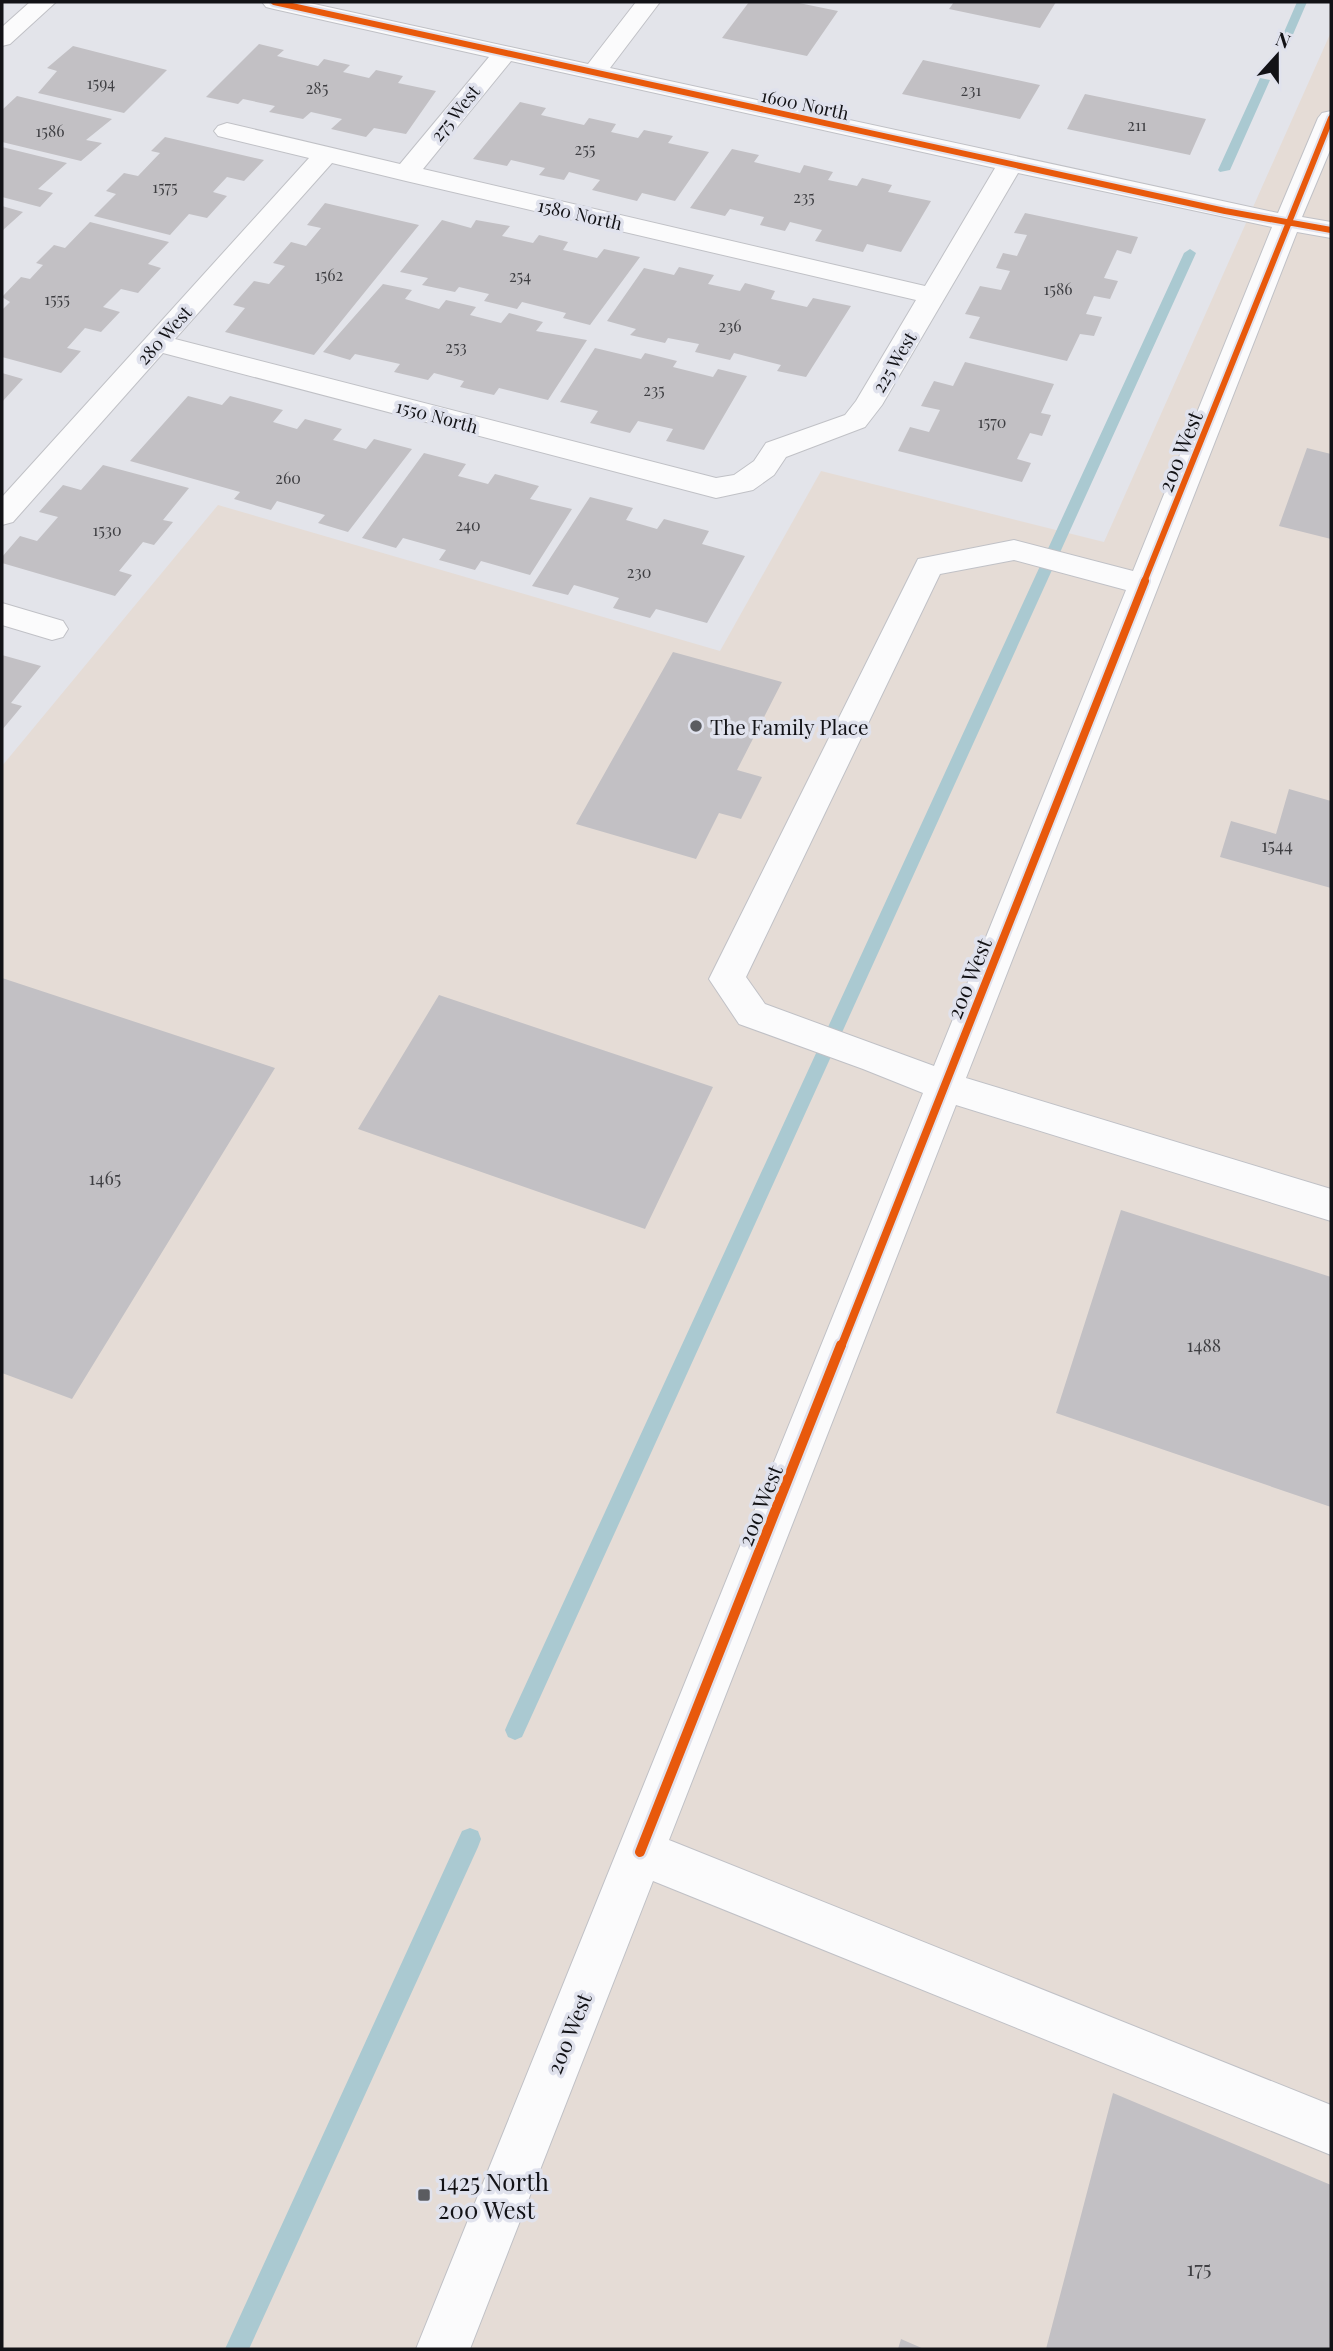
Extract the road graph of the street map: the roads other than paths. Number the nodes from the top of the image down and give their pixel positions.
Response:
1 (44, 2) edge
2 (274, 2) edge
3 (648, 2) edge
4 (2, 39) edge
5 (504, 54) junction
6 (594, 74) junction
7 (1331, 118) edge
8 (227, 131) dead end
9 (326, 154) junction
10 (1010, 164) junction
11 (406, 173) junction
12 (1288, 220) junction
13 (1331, 230) edge
14 (933, 296) junction
15 (157, 343) junction
16 (716, 488) joint
17 (2, 514) edge
18 (1144, 584) junction
19 (2, 614) edge
20 (52, 628) dead end
21 (944, 1086) junction
22 (1331, 1205) edge
23 (640, 1852) junction
24 (1331, 2130) edge
25 (443, 2349) edge

1 - 4 street
2 - 5 street, 1600 North
3 - 6 street
5 - 6 street, 1600 North
5 - 11 street, 275 West
6 - 10 street, 1600 North
7 - 12 street, 200 West
8 - 9 street, 1580 North
9 - 11 street, 1580 North
9 - 15 street, 280 West
10 - 12 street, 1600 North
10 - 14 street, 225 West
11 - 14 street, 1580 North
12 - 13 street, 1600 North
12 - 18 street, 200 West
14 - 16 street, 225 West
15 - 16 street, 1550 North
15 - 17 street, 280 West
18 - 21 street, 200 West
18 - 21 street
19 - 20 street
21 - 22 street
21 - 23 street, 200 West
23 - 24 street
23 - 25 street, 200 West

